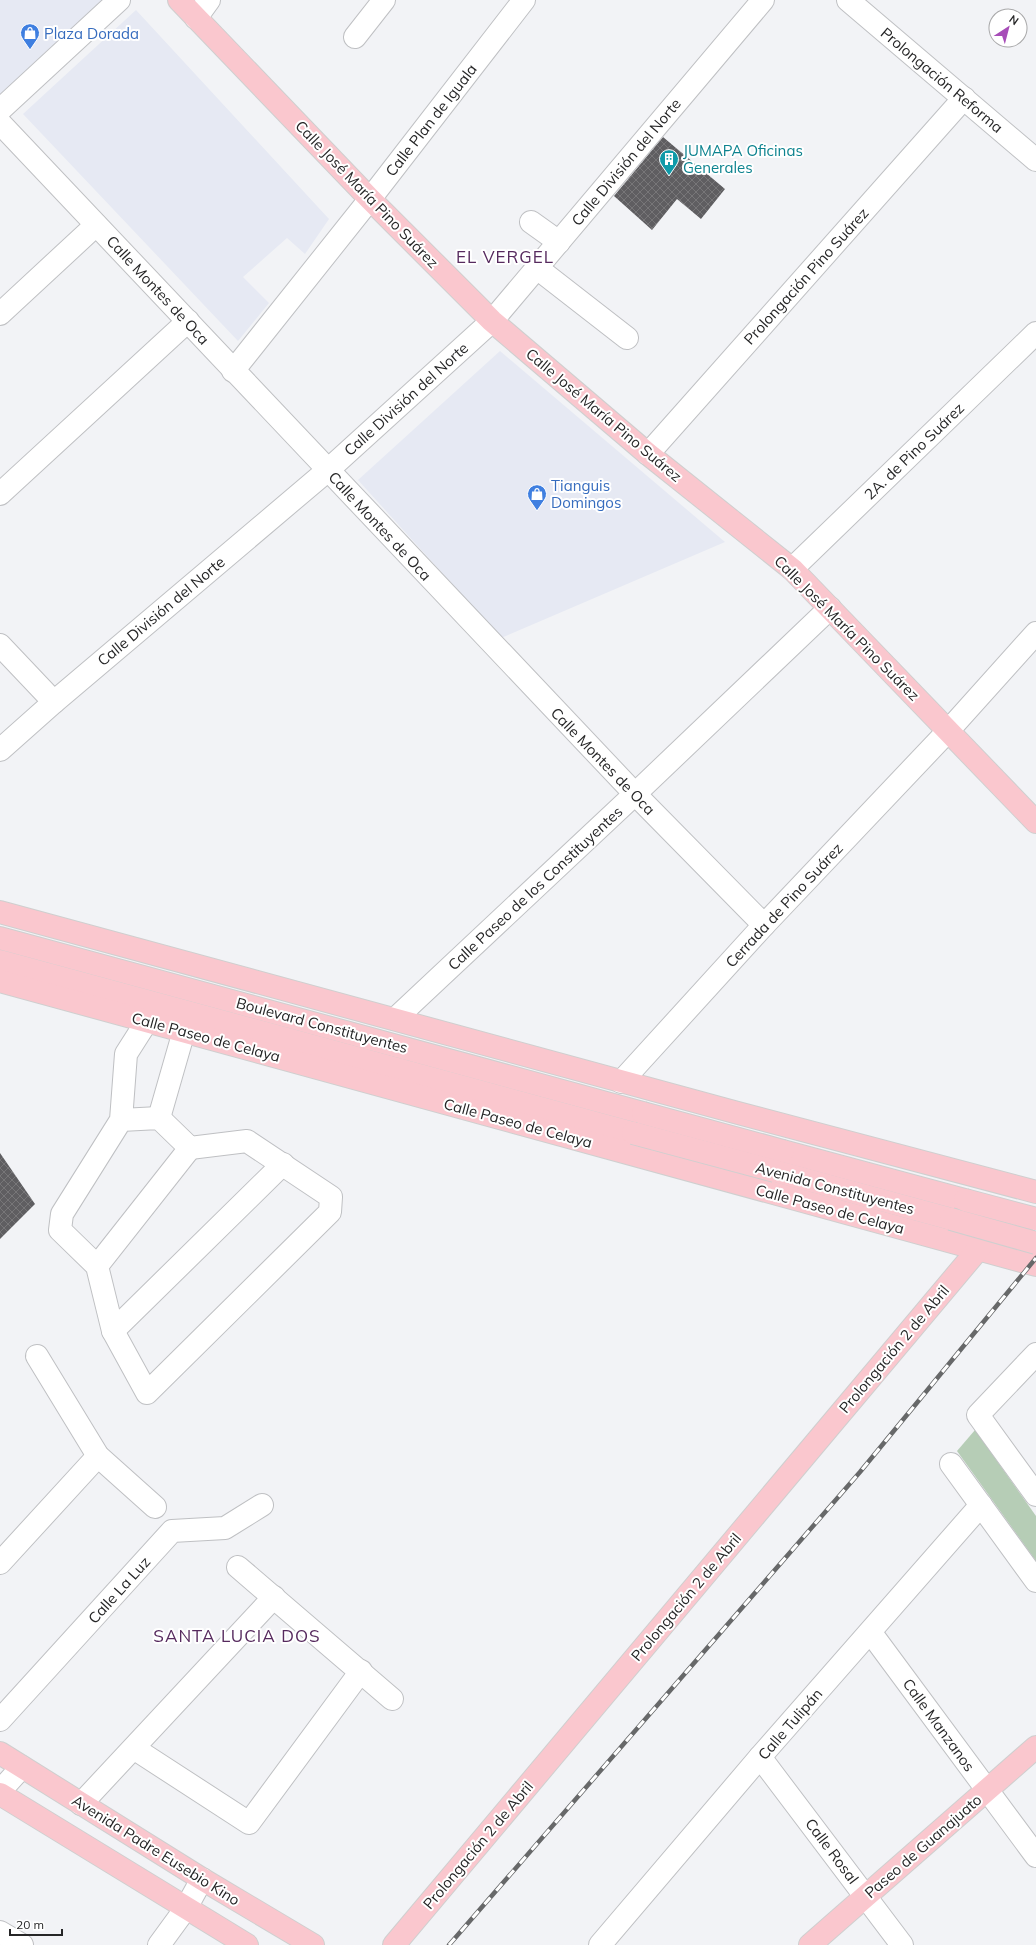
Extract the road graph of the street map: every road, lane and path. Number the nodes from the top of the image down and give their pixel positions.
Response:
1 (119, 0) edge
2 (179, 0) edge
3 (209, 0) edge
4 (384, 0) edge
5 (524, 0) edge
6 (763, 0) edge
7 (848, 0) edge
8 (196, 18) junction
9 (354, 37) dead end
10 (964, 98) junction
11 (0, 110) edge
12 (0, 123) edge
13 (1036, 160) edge
14 (370, 198) junction
15 (531, 222) dead end
16 (96, 225) junction
17 (559, 242) junction
18 (537, 268) junction
19 (0, 314) edge
20 (492, 321) junction
21 (188, 322) junction
22 (1036, 333) edge
23 (627, 338) dead end
24 (233, 371) junction
25 (648, 454) junction
26 (328, 470) junction
27 (0, 494) edge
28 (792, 569) junction
29 (830, 608) junction
30 (1036, 633) edge
31 (0, 645) edge
32 (54, 702) junction
33 (948, 731) junction
34 (0, 750) edge
35 (635, 794) junction
36 (1036, 822) edge
37 (0, 912) edge
38 (764, 925) junction
39 (0, 938) edge
40 (0, 961) edge
41 (3, 986) edge
42 (395, 1019) junction
43 (147, 1021) junction
44 (184, 1031) junction
45 (621, 1082) junction
46 (656, 1091) junction
47 (643, 1113) joint
48 (738, 1113) junction
49 (159, 1118) junction
50 (121, 1120) junction
51 (633, 1133) joint
52 (190, 1148) junction
53 (638, 1155) junction
54 (284, 1164) junction
55 (973, 1175) junction
56 (716, 1178) junction
57 (1033, 1188) edge
58 (1036, 1220) edge
59 (928, 1235) junction
60 (1036, 1243) edge
61 (978, 1249) junction
62 (1036, 1265) edge
63 (97, 1266) junction
64 (113, 1331) junction
65 (1036, 1354) edge
66 (37, 1356) dead end
67 (98, 1456) junction
68 (951, 1464) dead end
69 (1036, 1495) edge
70 (262, 1505) dead end
71 (981, 1505) junction
72 (155, 1507) dead end
73 (0, 1563) edge
74 (238, 1567) dead end
75 (1036, 1581) edge
76 (274, 1597) junction
77 (871, 1633) junction
78 (361, 1670) junction
79 (392, 1698) dead end
80 (0, 1720) edge
81 (1036, 1748) edge
82 (135, 1749) junction
83 (0, 1753) edge
84 (760, 1757) junction
85 (22, 1767) junction
86 (987, 1790) junction
87 (0, 1792) edge
88 (81, 1804) junction
89 (1036, 1856) edge
90 (202, 1879) junction
91 (866, 1896) junction
92 (186, 1908) junction
93 (159, 1945) edge
94 (247, 1945) edge
95 (313, 1945) edge
96 (394, 1945) edge
97 (600, 1945) edge
98 (810, 1945) edge
99 (902, 1945) edge

1 - 11 street
2 - 8 main road, Calle José María Pino Suárez
3 - 8 street
4 - 9 street
5 - 14 street, Calle Plan de Iguala
6 - 17 street, Calle División del Norte
7 - 10 street, Prolongación Reforma
8 - 14 main road, Calle José María Pino Suárez
10 - 13 street, Prolongación Reforma
10 - 25 street, Prolongación Pino Suárez
12 - 16 street, Calle Montes de Oca
14 - 20 main road, Calle José María Pino Suárez
14 - 24 street, Calle Plan de Iguala
15 - 17 street
16 - 19 street
16 - 21 street, Calle Montes de Oca
17 - 18 street, Calle División del Norte
18 - 20 street, Calle División del Norte
18 - 23 street
20 - 25 main road, Calle José María Pino Suárez
20 - 26 street, Calle División del Norte
21 - 24 street, Calle Montes de Oca
21 - 27 street
22 - 28 street, 2A. de Pino Suárez
24 - 26 street, Calle Montes de Oca
25 - 28 main road, Calle José María Pino Suárez
26 - 32 street, Calle División del Norte
26 - 35 street, Calle Montes de Oca
28 - 29 main road, Calle José María Pino Suárez
29 - 33 main road, Calle José María Pino Suárez
29 - 35 street, Calle Paseo de los Constituyentes
30 - 33 street, Cerrada de Pino Suárez
31 - 32 street
32 - 34 street, Calle División del Norte
33 - 36 main road, Calle José María Pino Suárez
33 - 38 street, Cerrada de Pino Suárez
35 - 38 street, Calle Montes de Oca
35 - 42 street, Calle Paseo de los Constituyentes
37 - 42 main road
38 - 45 street, Cerrada de Pino Suárez
39 - 47 main road, Boulevard Constituyentes
40 - 51 main road, Boulevard Constituyentes
41 - 43 main road, Calle Paseo de Celaya
42 - 45 main road
43 - 44 main road, Calle Paseo de Celaya
43 - 50 street
44 - 49 street
44 - 53 main road, Calle Paseo de Celaya
45 - 46 main road
46 - 48 main road
46 - 53 street
47 - 58 main road, Avenida Constituyentes, bridge
48 - 55 main road
48 - 56 street
49 - 50 street
49 - 52 street
50 - 63 street
51 - 60 main road, Avenida Constituyentes, bridge
52 - 54 street
52 - 63 street
53 - 56 main road, Calle Paseo de Celaya
54 - 64 street
54 - 64 street
55 - 57 main road
55 - 59 street
56 - 59 main road, Calle Paseo de Celaya
57 - 61 main road, Prolongación 2 de Abril
59 - 61 main road, Calle Paseo de Celaya
61 - 62 main road, Calle Paseo de Celaya
61 - 96 main road, Prolongación 2 de Abril
63 - 64 street
65 - 69 street
66 - 67 street
67 - 72 street
67 - 73 street
68 - 71 street
70 - 80 street, Calle La Luz
71 - 75 street
71 - 77 street, Calle Tulipán
74 - 76 street
76 - 78 street
76 - 82 street
77 - 84 street, Calle Tulipán
77 - 86 street, Calle Manzanos
78 - 79 street
78 - 82 street
81 - 86 main road, Paseo de Guanajuato
82 - 88 street
83 - 85 main road, Avenida Padre Eusebio Kino
84 - 91 street, Calle Rosal
84 - 97 street, Calle Tulipán
85 - 87 street
85 - 88 main road, Avenida Padre Eusebio Kino
86 - 89 street, Calle Manzanos
86 - 91 main road, Paseo de Guanajuato
87 - 92 main road
88 - 90 main road, Avenida Padre Eusebio Kino
90 - 92 street
90 - 95 main road, Avenida Padre Eusebio Kino
91 - 98 main road, Paseo de Guanajuato
91 - 99 street, Calle Rosal
92 - 93 street
92 - 94 main road

